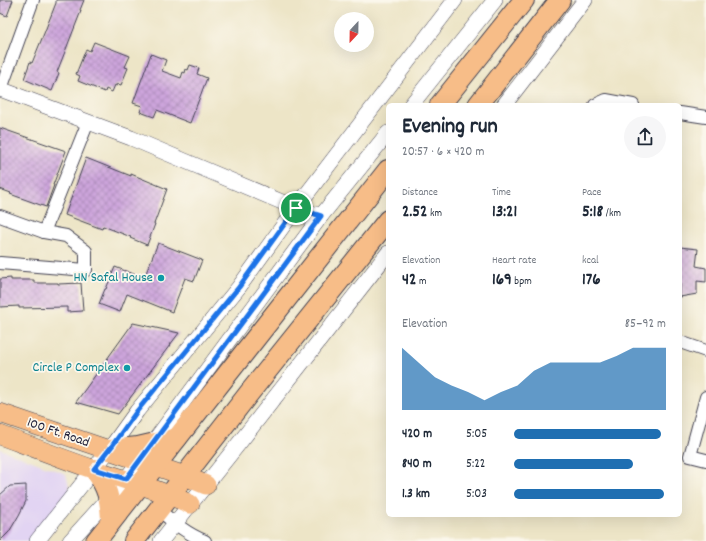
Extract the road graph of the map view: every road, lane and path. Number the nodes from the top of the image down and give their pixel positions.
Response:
1 (33, 0) edge
2 (455, 0) edge
3 (495, 0) edge
4 (524, 0) edge
5 (560, 0) edge
6 (585, 0) edge
7 (0, 89) edge
8 (413, 103) edge
9 (442, 103) edge
10 (480, 103) edge
11 (506, 103) edge
12 (599, 103) edge
13 (622, 103) edge
14 (682, 113) edge
15 (706, 117) edge
16 (88, 122) junction
17 (386, 135) edge
18 (386, 173) edge
19 (296, 208) junction
20 (0, 216) edge
21 (321, 216) junction
22 (386, 222) edge
23 (44, 232) junction
24 (386, 256) edge
25 (0, 263) edge
26 (682, 343) edge
27 (706, 351) edge
28 (250, 392) junction
29 (706, 397) edge
30 (268, 406) junction
31 (0, 413) edge
32 (0, 435) edge
33 (177, 438) junction
34 (152, 444) junction
35 (109, 450) junction
36 (706, 460) edge
37 (147, 463) junction
38 (94, 469) junction
39 (185, 476) junction
40 (133, 482) junction
41 (206, 485) junction
42 (109, 499) junction
43 (164, 503) junction
44 (190, 504) junction
45 (111, 521) junction
46 (175, 523) junction
47 (37, 541) edge
48 (70, 541) edge
49 (96, 541) edge
50 (134, 541) edge
51 (161, 541) edge
52 (205, 541) edge

1 - 7 street
2 - 19 street
3 - 8 street
4 - 9 highway
5 - 10 highway
6 - 11 street
7 - 16 street
12 - 13 street
14 - 15 street
16 - 19 street
16 - 23 street
17 - 21 street
18 - 33 highway
19 - 21 street
19 - 35 street
20 - 23 street
21 - 34 street
22 - 28 highway
23 - 25 street
24 - 30 street
26 - 27 street
28 - 30 street
28 - 39 highway
29 - 36 street
30 - 41 street
31 - 35 main road, 100 Ft. Road
32 - 38 main road, 100 Ft. Road
33 - 34 highway
33 - 37 highway
34 - 35 highway
34 - 37 street
35 - 37 main road, 100 Ft. Road
35 - 38 street
37 - 39 main road, 100 Ft. Road
37 - 40 highway
38 - 40 main road, 100 Ft. Road
38 - 42 highway
38 - 47 street
39 - 41 main road, 100 Ft. Road
39 - 43 highway
40 - 42 street
40 - 43 main road, 100 Ft. Road
40 - 45 highway
41 - 44 street
42 - 45 highway
42 - 48 street
43 - 44 main road, 100 Ft. Road
43 - 46 street
43 - 50 highway
44 - 46 street
45 - 49 highway
46 - 51 street
46 - 52 street

